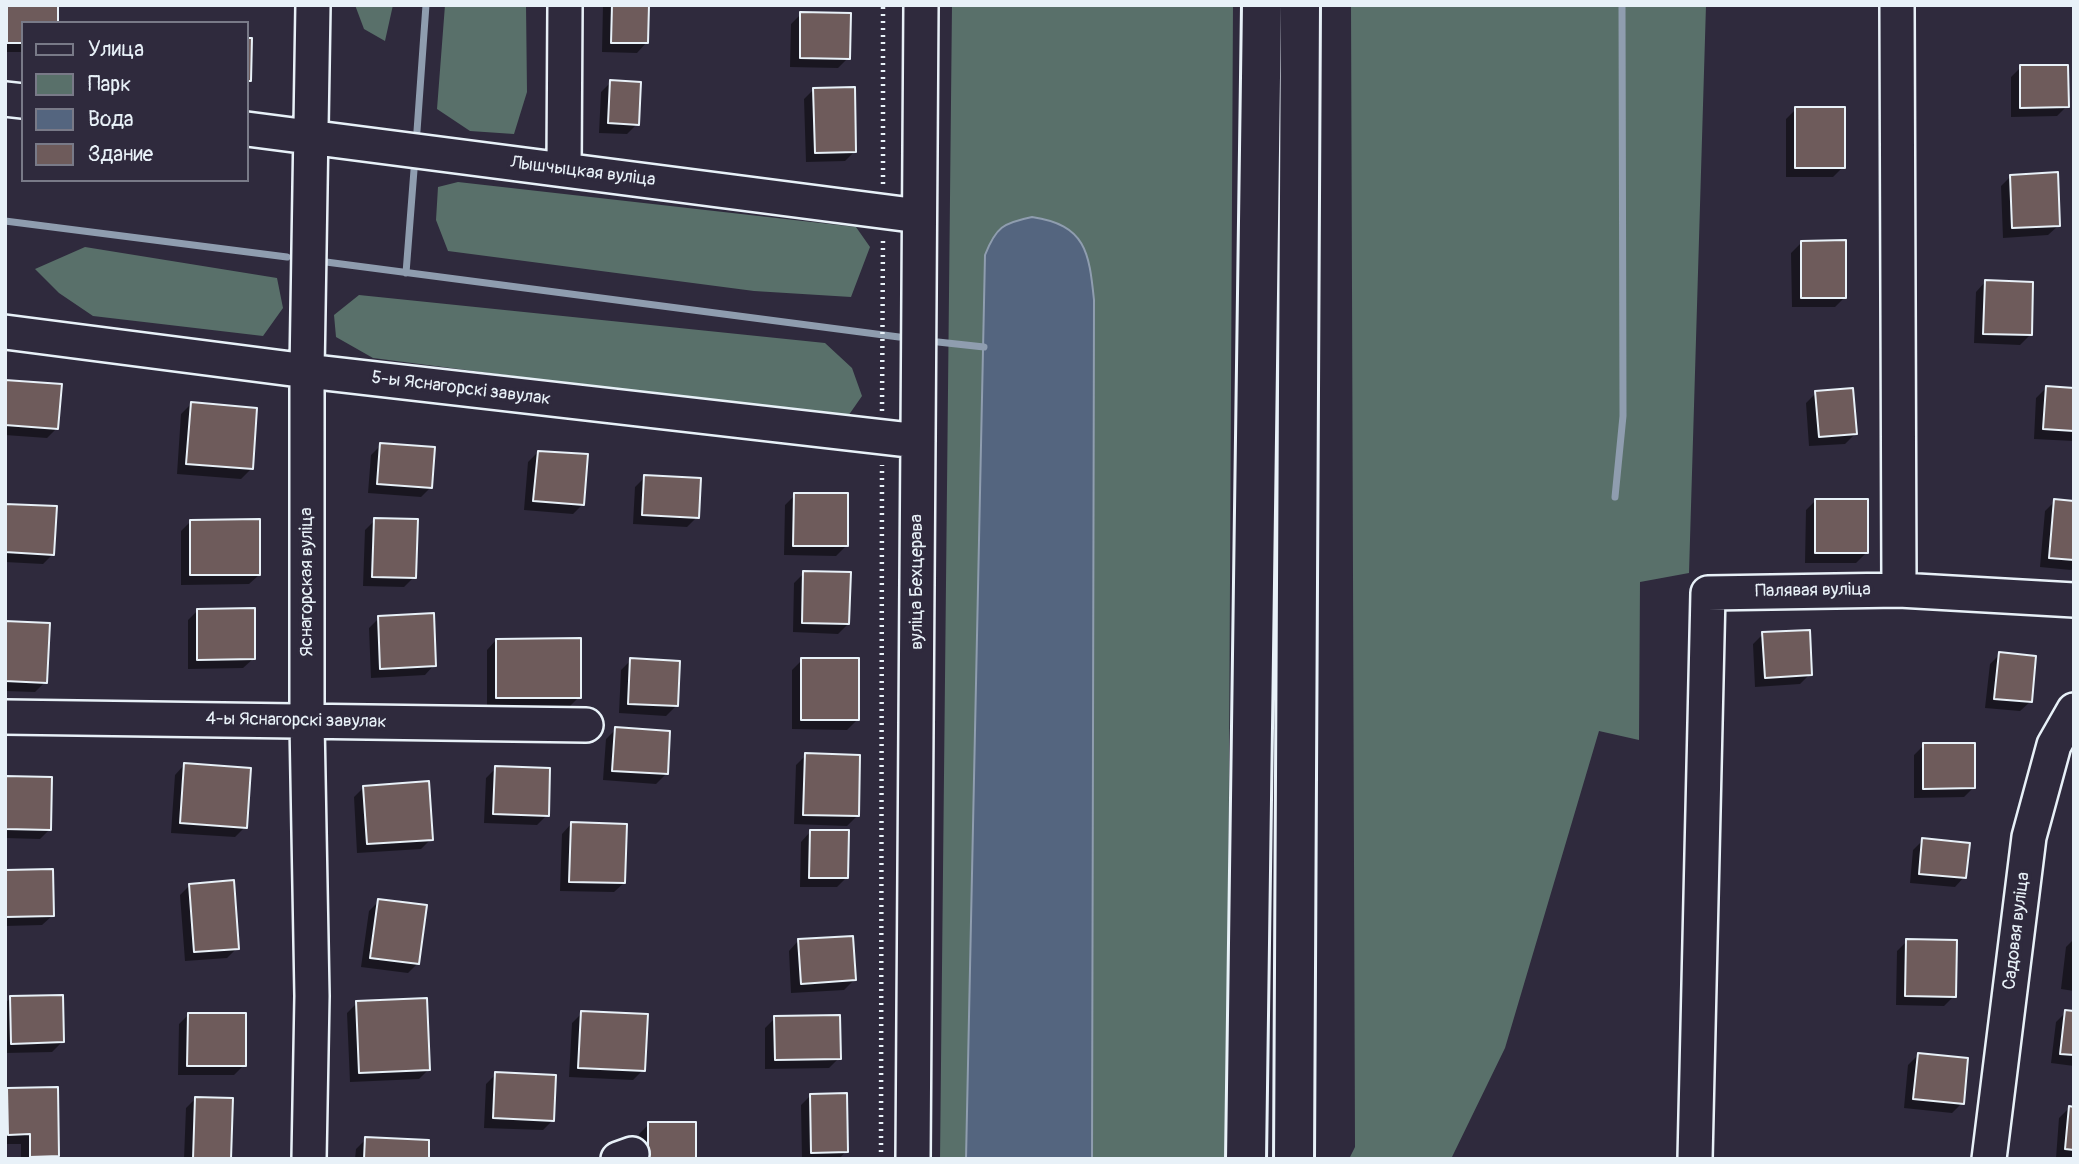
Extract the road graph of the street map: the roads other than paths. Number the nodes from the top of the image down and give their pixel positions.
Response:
1 (313, 5) edge
2 (565, 5) edge
3 (921, 5) edge
4 (1262, 5) edge
5 (1300, 5) edge
6 (1897, 5) edge
7 (248, 129) edge
8 (312, 137) junction
9 (564, 169) junction
10 (919, 216) junction
11 (5, 332) edge
12 (307, 371) junction
13 (918, 441) junction
14 (1899, 590) junction
15 (2074, 600) edge
16 (2074, 710) edge
17 (5, 717) edge
18 (307, 722) junction
19 (586, 725) dead end
20 (309, 1159) edge
21 (913, 1159) edge
22 (1246, 1159) edge
23 (1294, 1159) edge
24 (1695, 1159) edge
25 (1989, 1159) edge

1 - 8 street, Яснагорская вуліца
2 - 9 street
3 - 10 street, вуліца Бехцерава
4 - 22 highway
5 - 23 highway
6 - 14 street
7 - 8 street, Лышчыцкая вуліца
8 - 9 street, Лышчыцкая вуліца
8 - 12 street, Яснагорская вуліца
9 - 10 street, Лышчыцкая вуліца
10 - 13 street, вуліца Бехцерава
11 - 12 street, 5-ы Яснагорскі завулак
12 - 13 street, 5-ы Яснагорскі завулак
12 - 18 street, Яснагорская вуліца
13 - 21 street, вуліца Бехцерава
14 - 15 street
14 - 24 street, Палявая вуліца
16 - 25 street, Садовая вуліца
17 - 18 street, 4-ы Яснагорскі завулак
18 - 19 street, 4-ы Яснагорскі завулак
18 - 20 street, Яснагорская вуліца

